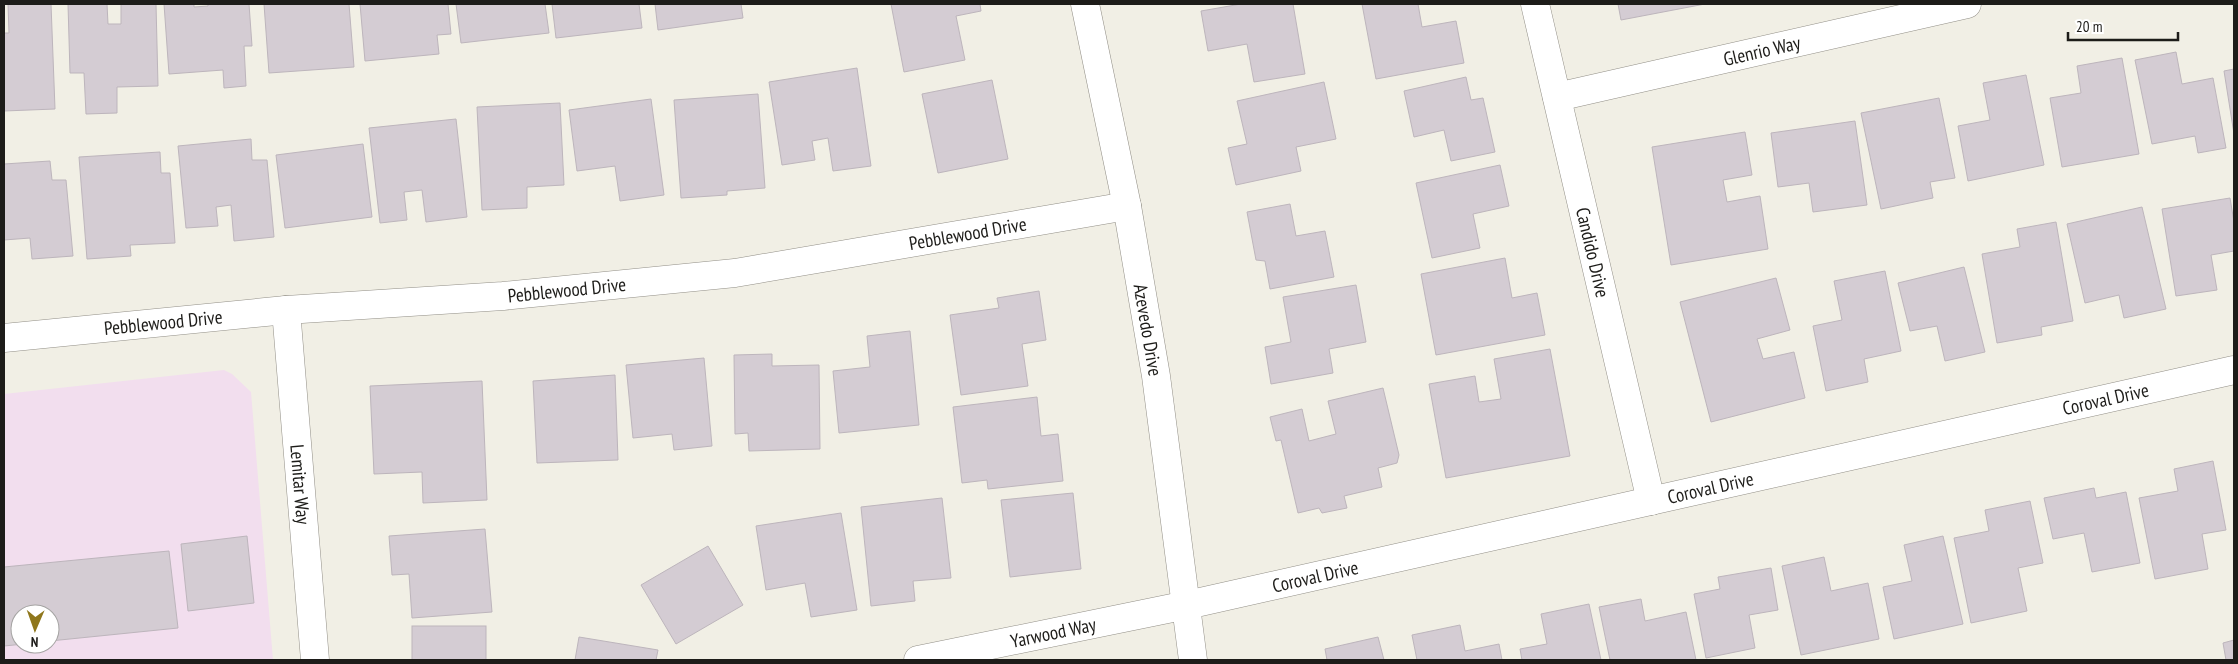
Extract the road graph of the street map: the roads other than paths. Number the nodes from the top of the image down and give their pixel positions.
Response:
1 (1084, 4) edge
2 (1535, 4) edge
3 (1959, 5) edge
4 (1557, 97) junction
5 (1127, 206) junction
6 (286, 310) junction
7 (4, 338) edge
8 (2234, 370) edge
9 (1651, 501) junction
10 (1187, 605) junction
11 (315, 660) edge
12 (918, 660) edge
13 (1193, 660) edge

1 - 5 street, Azevedo Drive
2 - 4 street, Candido Drive
3 - 4 street, Glenrio Way
4 - 9 street, Candido Drive
5 - 6 street, Pebblewood Drive
5 - 10 street, Azevedo Drive
6 - 7 street, Pebblewood Drive
6 - 11 street, Lemitar Way
8 - 9 street, Coroval Drive
9 - 10 street, Coroval Drive
10 - 12 street, Yarwood Way
10 - 13 street, Azevedo Drive

